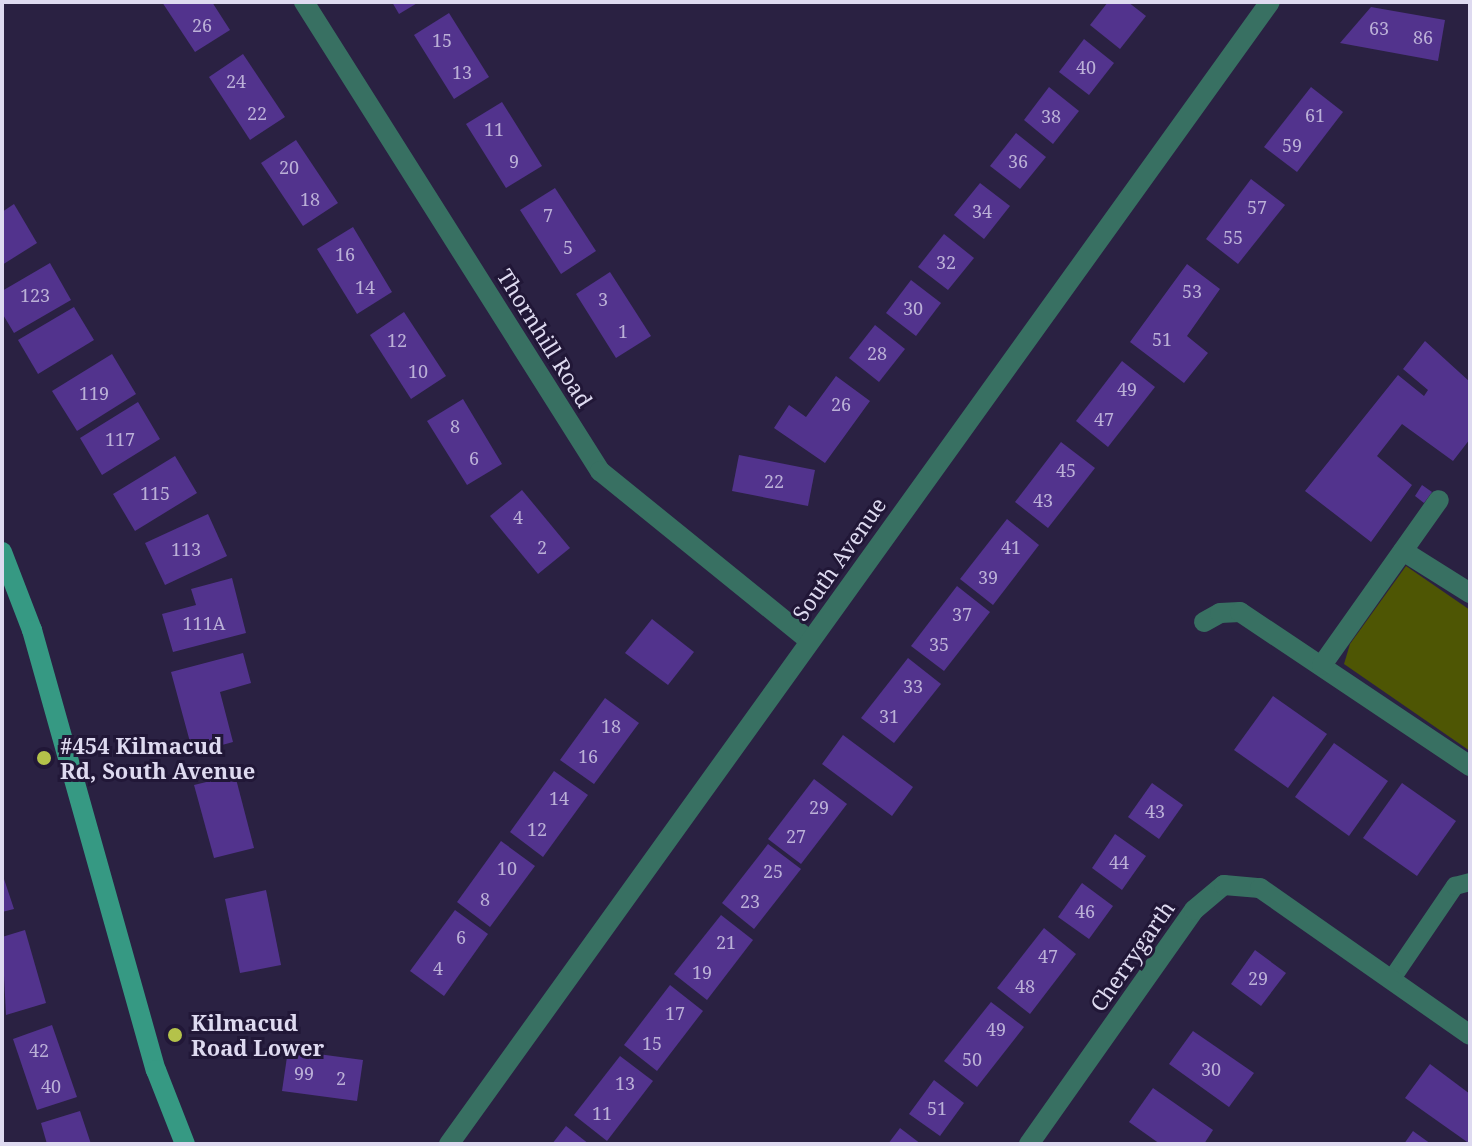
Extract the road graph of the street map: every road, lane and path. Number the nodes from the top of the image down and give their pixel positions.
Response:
1 (304, 2) edge
2 (1270, 2) edge
3 (1439, 500) dead end
4 (1403, 551) junction
5 (2, 552) edge
6 (1470, 593) edge
7 (1204, 622) dead end
8 (810, 641) junction
9 (1322, 665) junction
10 (1470, 766) edge
11 (1470, 882) edge
12 (1391, 980) junction
13 (1470, 1035) edge
14 (185, 1144) edge
15 (449, 1144) edge
16 (1029, 1144) edge

1 - 8 street, Thornhill Road
2 - 8 street, South Avenue
3 - 4 street
4 - 6 street
4 - 9 street
5 - 14 main road
7 - 9 street
8 - 15 street, South Avenue
9 - 10 street
11 - 12 lane
12 - 13 street, Cherrygarth
12 - 16 street, Cherrygarth

